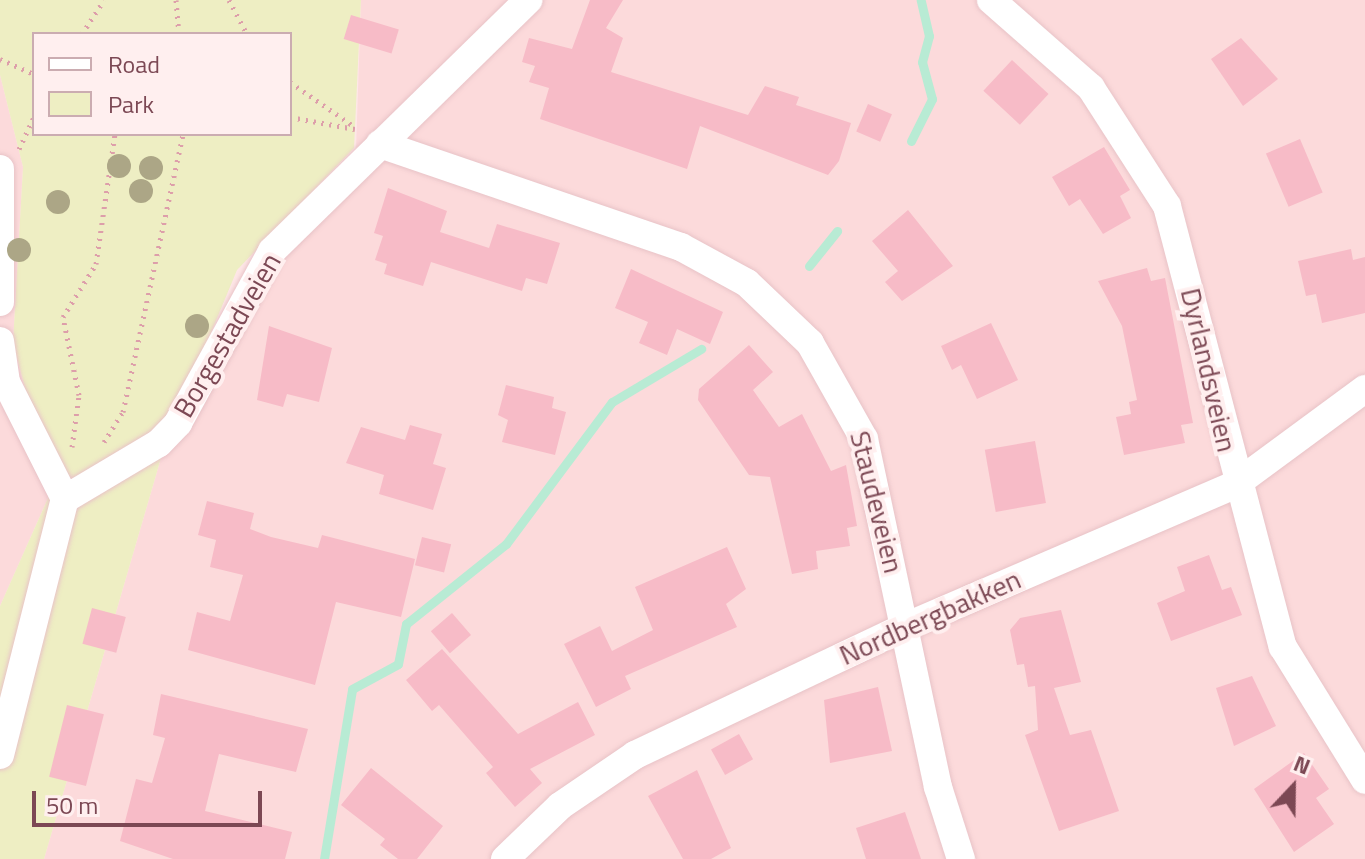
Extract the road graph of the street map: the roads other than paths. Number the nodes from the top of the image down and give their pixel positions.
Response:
1 (528, 0) edge
2 (991, 0) edge
3 (368, 136) junction
4 (0, 169) edge
5 (0, 302) edge
6 (0, 341) edge
7 (1365, 389) edge
8 (1236, 484) junction
9 (65, 499) junction
10 (907, 626) junction
11 (0, 755) edge
12 (1365, 780) edge
13 (505, 859) edge
14 (961, 859) edge

1 - 3 street, Borgestadveien
2 - 8 street, Dyrlandsveien
3 - 9 street, Borgestadveien
3 - 10 street, Staudeveien
4 - 5 street
6 - 9 street
7 - 8 street, Nordbergbakken
8 - 10 street, Nordbergbakken
8 - 12 street, Dyrlandsveien
9 - 11 street
10 - 13 street, Nordbergbakken
10 - 14 street, Staudeveien

